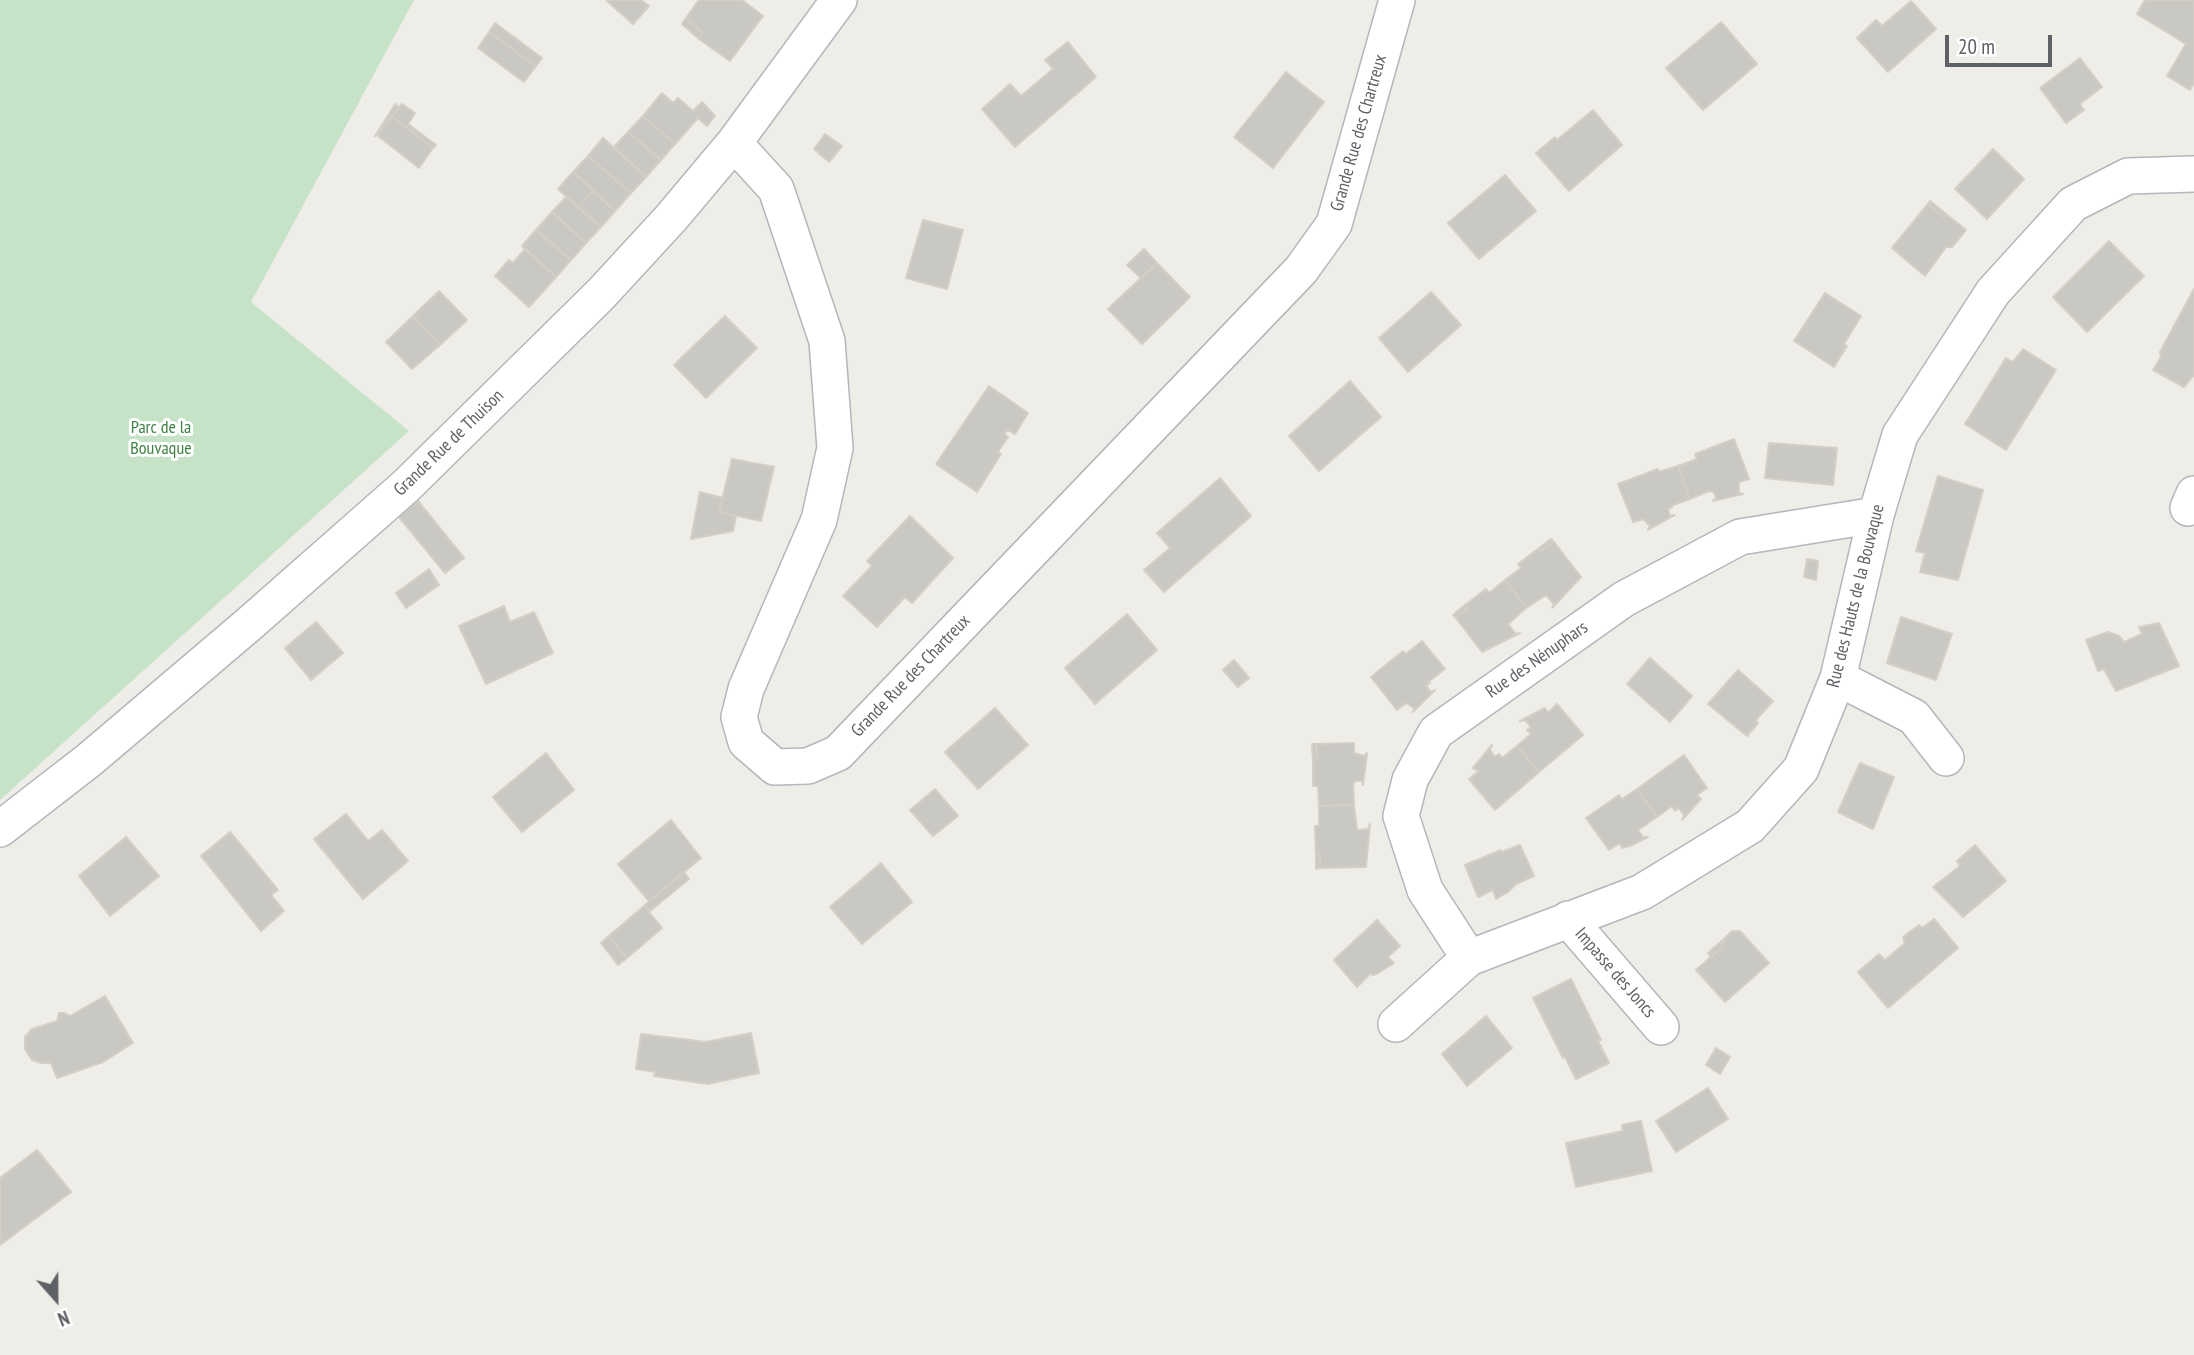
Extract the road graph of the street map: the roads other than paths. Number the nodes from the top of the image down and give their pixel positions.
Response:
1 (839, 0) edge
2 (1397, 0) edge
3 (734, 143) junction
4 (2194, 174) edge
5 (1876, 515) junction
6 (1838, 678) junction
7 (1946, 758) dead end
8 (0, 829) edge
9 (1568, 919) junction
10 (1469, 958) junction
11 (1396, 1024) dead end
12 (1661, 1027) dead end

1 - 3 street, Grande Rue de Thuison
2 - 3 street, Grande Rue des Chartreux
3 - 8 street, Grande Rue de Thuison
4 - 5 street, Rue des Hauts de la Bouvaque
5 - 6 street, Rue des Hauts de la Bouvaque
5 - 10 street, Rue des Nénuphars
6 - 7 street
6 - 9 street, Rue des Hauts de la Bouvaque
9 - 10 street, Rue des Hauts de la Bouvaque
9 - 12 street, Impasse des Joncs
10 - 11 street, Rue des Hauts de la Bouvaque

